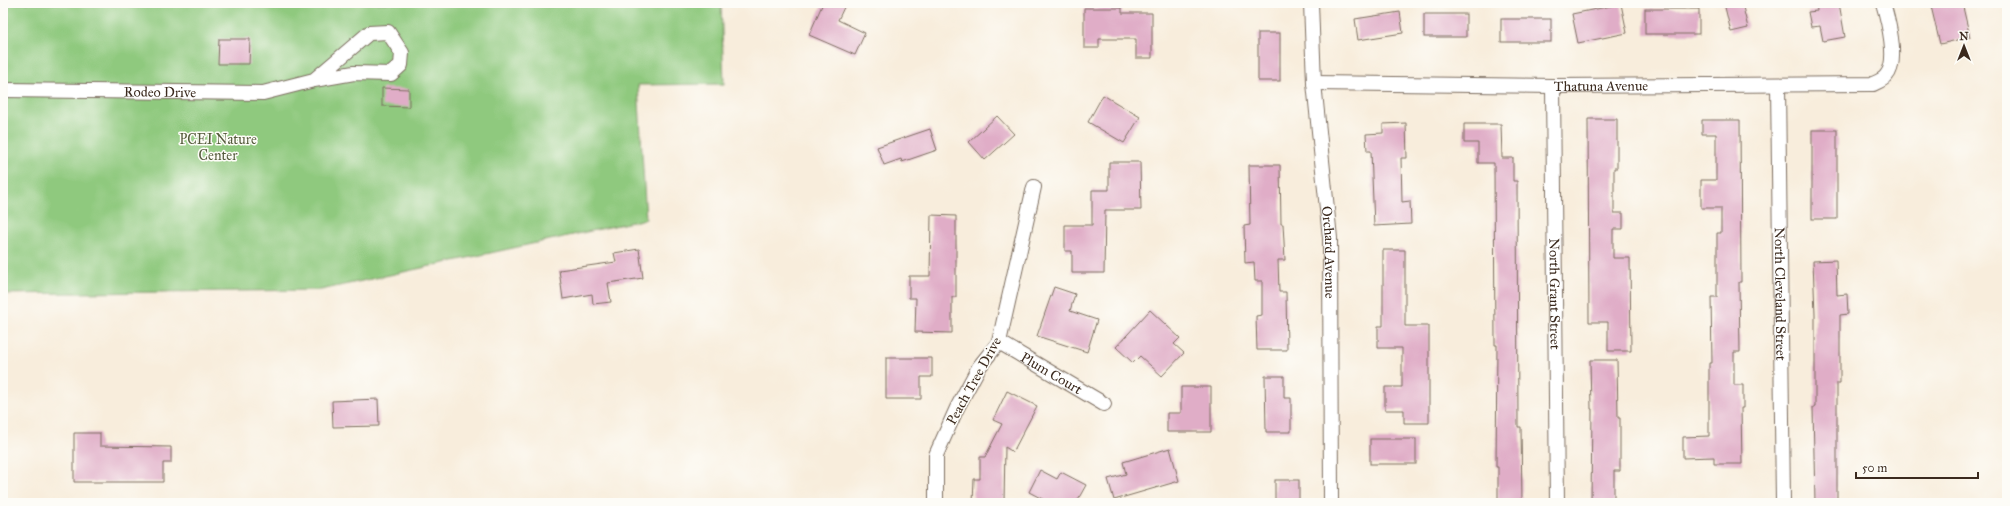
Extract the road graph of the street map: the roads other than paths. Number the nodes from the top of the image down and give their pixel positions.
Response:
1 (1311, 3) edge
2 (1883, 3) edge
3 (314, 80) junction
4 (1314, 83) junction
5 (1778, 85) junction
6 (1553, 86) junction
7 (3, 90) edge
8 (1034, 187) dead end
9 (999, 342) junction
10 (1104, 404) dead end
11 (936, 503) edge
12 (1331, 503) edge
13 (1557, 503) edge
14 (1783, 503) edge

1 - 4 street, Orchard Avenue
2 - 5 street, Thatuna Avenue
3 - 3 street, Rodeo Drive
3 - 7 street, Rodeo Drive
4 - 6 street, Thatuna Avenue
4 - 12 street, Orchard Avenue
5 - 6 street, Thatuna Avenue
5 - 14 street, North Cleveland Street
6 - 13 street, North Grant Street
8 - 9 street, Peach Tree Drive
9 - 10 street, Plum Court
9 - 11 street, Peach Tree Drive

